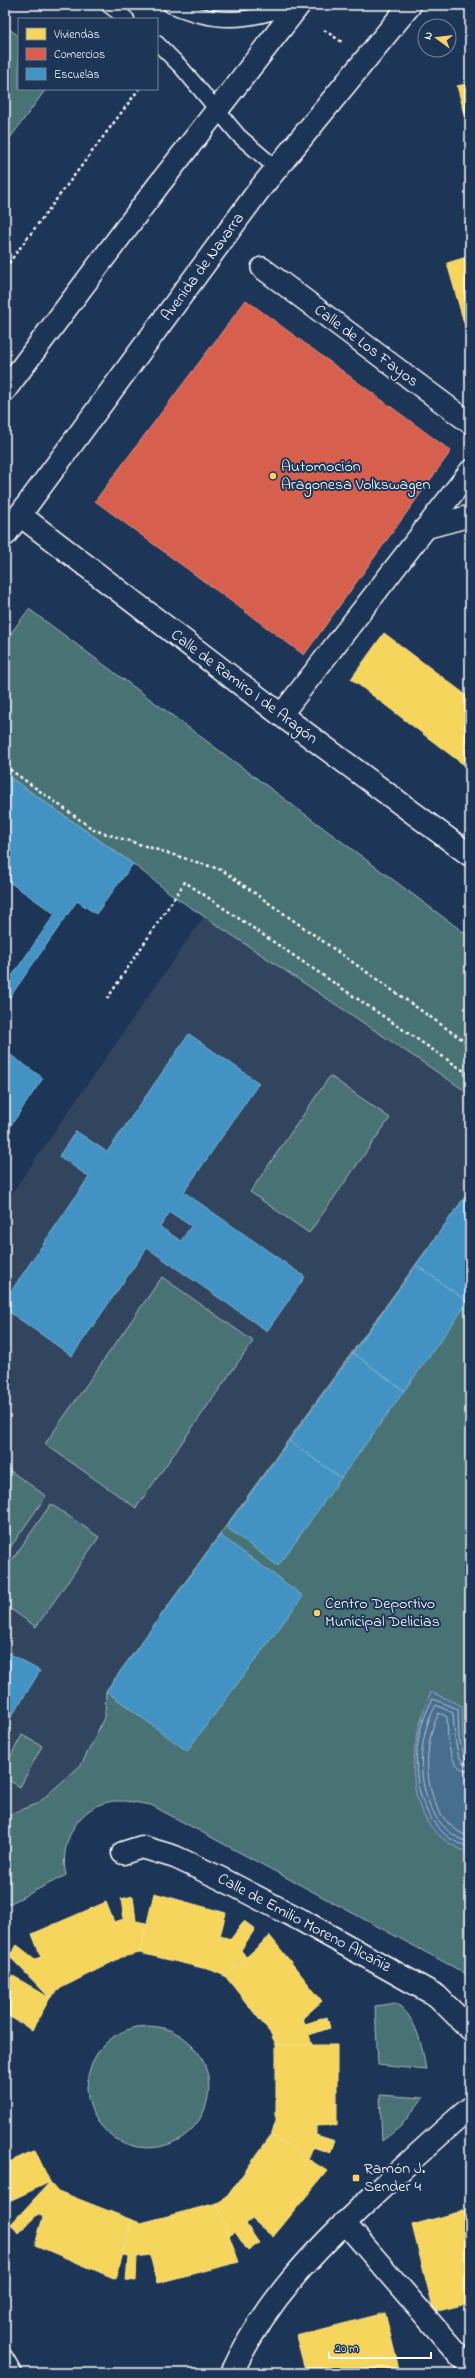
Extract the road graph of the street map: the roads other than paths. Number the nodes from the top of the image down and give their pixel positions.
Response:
1 (108, 5) edge
2 (170, 5) edge
3 (299, 5) edge
4 (410, 5) edge
5 (126, 18) edge
6 (158, 45) edge
7 (218, 112) junction
8 (276, 168) junction
9 (262, 268) dead end
10 (5, 390) edge
11 (470, 424) edge
12 (470, 471) edge
13 (20, 515) junction
14 (470, 516) edge
15 (425, 528) junction
16 (5, 535) edge
17 (281, 715) junction
18 (470, 855) edge
19 (123, 1853) dead end
20 (470, 2029) edge
21 (470, 2108) edge
22 (344, 2222) junction
23 (5, 2356) edge
24 (470, 2368) edge
25 (15, 2373) edge
26 (232, 2373) edge

1 - 5 lane
2 - 3 lane
3 - 7 street
4 - 8 street, Avenida de Navarra
6 - 7 lane
7 - 8 lane
7 - 10 street
8 - 13 street, Avenida de Navarra
9 - 11 street, Calle de Los Fayos
12 - 15 street
13 - 16 street, Avenida de Navarra
13 - 17 street, Calle de Ramiro I de Aragón
14 - 15 street
15 - 17 street
17 - 18 street, Calle de Ramiro I de Aragón
19 - 20 street, Calle de Emilio Moreno Alcañiz
21 - 22 street
22 - 24 street
22 - 26 street
23 - 25 lane

